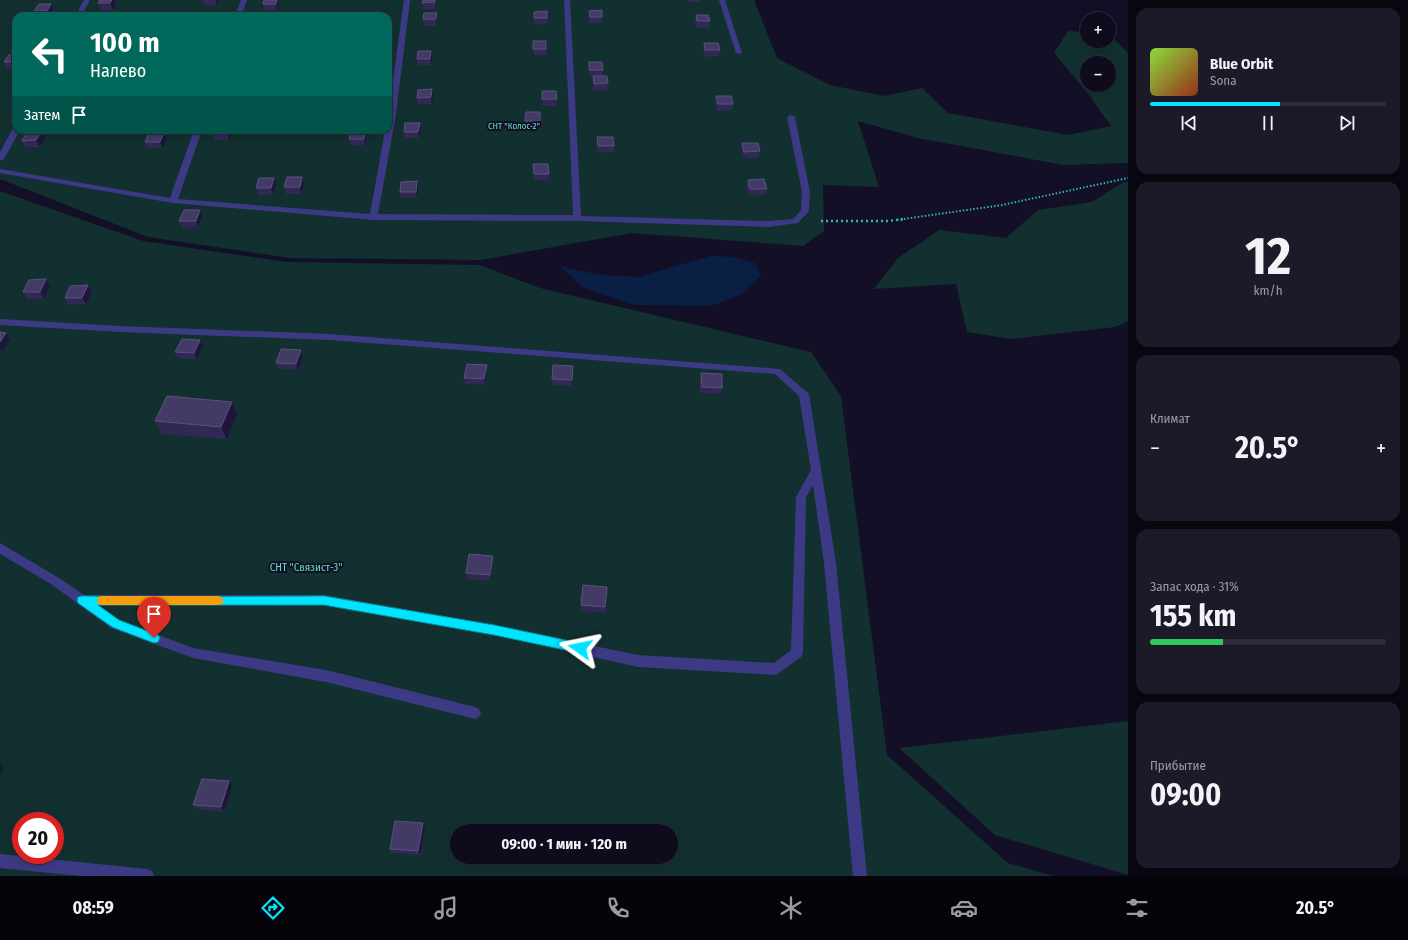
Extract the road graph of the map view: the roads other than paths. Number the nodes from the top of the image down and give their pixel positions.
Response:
1 (87, 0) edge
2 (244, 0) edge
3 (407, 0) edge
4 (567, 0) edge
5 (722, 0) edge
6 (80, 12) edge
7 (240, 12) edge
8 (739, 53) dead end
9 (392, 114) edge
10 (791, 117) dead end
11 (14, 134) edge
12 (197, 134) edge
13 (388, 134) edge
14 (0, 159) edge
15 (0, 171) edge
16 (173, 201) junction
17 (374, 217) junction
18 (577, 218) junction
19 (0, 322) edge
20 (816, 470) junction
21 (0, 548) edge
22 (82, 600) junction
23 (475, 713) dead end
24 (0, 861) edge
25 (147, 876) edge
26 (860, 876) edge

1 - 6 lane
2 - 7 lane
3 - 9 lane
4 - 18 lane
5 - 8 lane
10 - 18 lane
11 - 14 lane
12 - 16 lane
13 - 17 lane
15 - 16 lane
16 - 17 lane
17 - 18 lane
19 - 20 lane
20 - 22 lane
20 - 26 lane
21 - 22 lane
22 - 23 lane
24 - 25 lane

